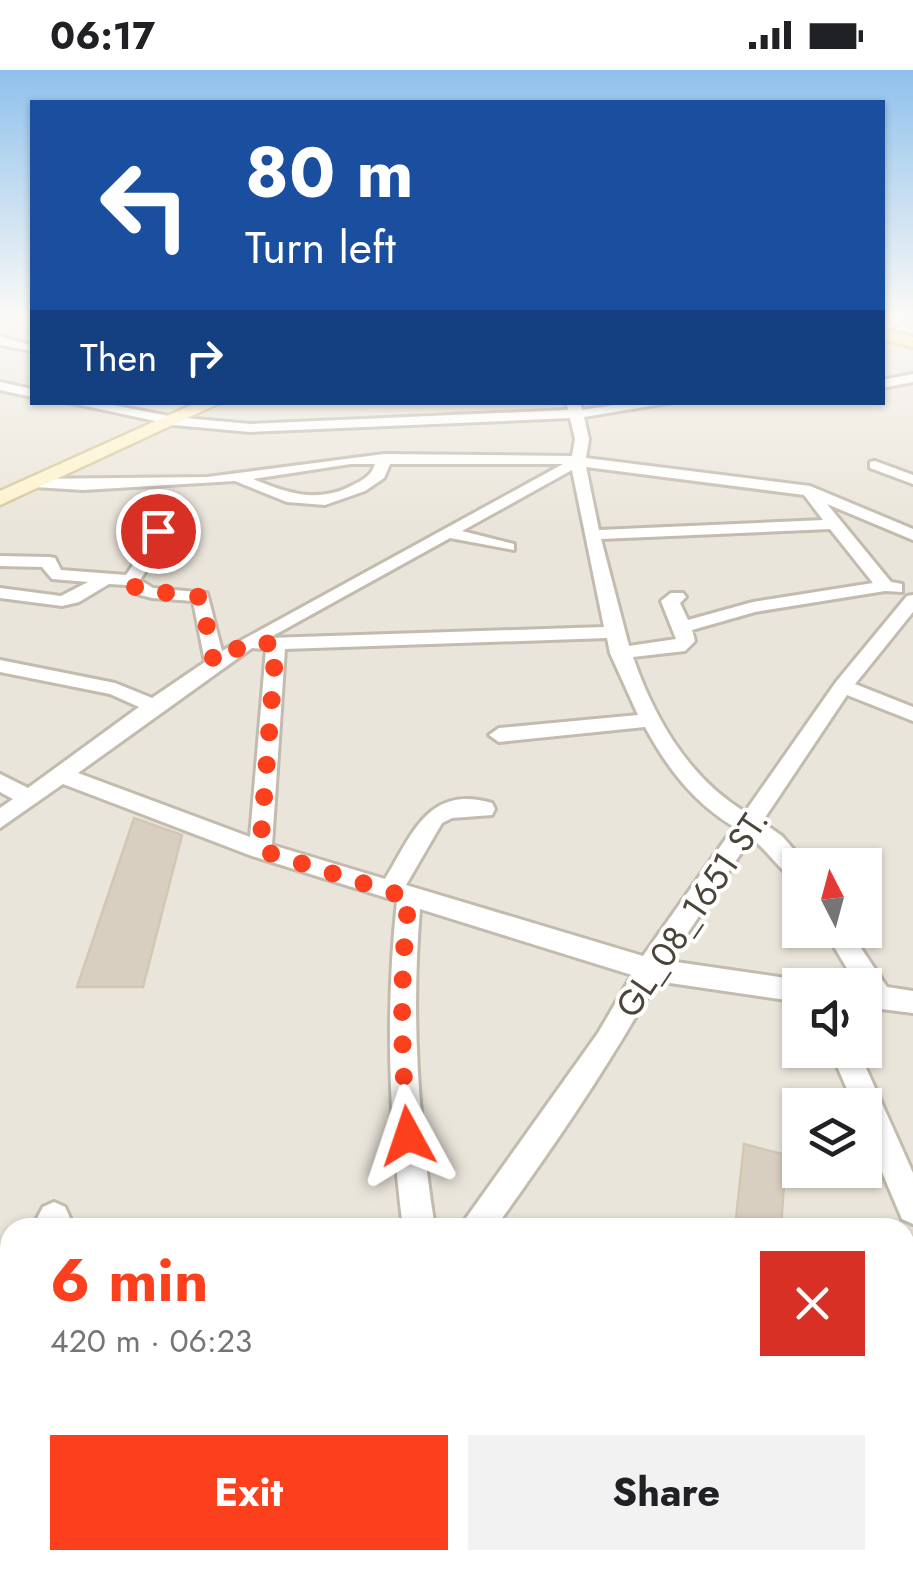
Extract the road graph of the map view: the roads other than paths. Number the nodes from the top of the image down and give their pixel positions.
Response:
1 (0, 386) edge
2 (30, 393) edge
3 (91, 405) edge
4 (207, 405) edge
5 (364, 405) edge
6 (653, 405) edge
7 (576, 408) edge
8 (519, 410) edge
9 (627, 410) junction
10 (174, 420) junction
11 (354, 424) junction
12 (582, 439) junction
13 (384, 458) junction
14 (578, 461) junction
15 (875, 465) dead end
16 (237, 478) junction
17 (913, 480) edge
18 (35, 482) junction
19 (810, 491) junction
20 (0, 499) edge
21 (834, 524) junction
22 (154, 527) dead end
23 (450, 533) junction
24 (592, 535) junction
25 (913, 535) edge
26 (508, 547) dead end
27 (0, 561) edge
28 (106, 578) junction
29 (132, 580) junction
30 (885, 586) junction
31 (913, 592) edge
32 (0, 593) edge
33 (677, 597) dead end
34 (913, 600) edge
35 (682, 627) junction
36 (611, 632) junction
37 (248, 642) junction
38 (276, 644) junction
39 (619, 653) junction
40 (214, 663) junction
41 (0, 666) edge
42 (843, 686) junction
43 (154, 706) junction
44 (913, 714) edge
45 (650, 720) junction
46 (499, 735) dead end
47 (61, 775) junction
48 (0, 782) edge
49 (30, 799) junction
50 (484, 808) dead end
51 (0, 820) edge
52 (751, 824) junction
53 (782, 848) edge
54 (260, 850) junction
55 (400, 894) junction
56 (649, 969) junction
57 (782, 988) edge
58 (882, 997) edge
59 (913, 1002) edge
60 (852, 1068) edge
61 (913, 1208) edge
62 (418, 1218) edge
63 (483, 1218) edge

1 - 2 street
3 - 10 street
4 - 10 main road
5 - 11 street
6 - 9 street
7 - 8 street
7 - 9 street
7 - 12 street
8 - 11 street
9 - 12 street
10 - 11 street
10 - 18 main road
12 - 14 street
13 - 14 street
13 - 16 street
13 - 16 street
14 - 19 street
14 - 23 street
14 - 24 street
15 - 17 street
16 - 18 street
18 - 20 main road
19 - 21 street
19 - 25 street
21 - 24 street
21 - 30 street
22 - 29 street
23 - 26 street
23 - 37 street
24 - 36 street
27 - 28 street
28 - 29 street
28 - 32 street
29 - 40 street
30 - 31 street
30 - 35 street
33 - 35 street
34 - 42 street, GL_08_1651 ST.
35 - 39 street
36 - 38 street
36 - 39 street
37 - 38 street
37 - 40 street
38 - 54 street
39 - 45 street
40 - 43 street
41 - 43 street
42 - 44 street
42 - 52 street, GL_08_1651 ST.
43 - 47 street
45 - 46 street
45 - 52 street
47 - 49 street
47 - 54 street
48 - 49 street
49 - 51 street
50 - 55 street
52 - 53 street
52 - 56 street, GL_08_1651 ST.
54 - 55 street
55 - 56 street
55 - 62 street
56 - 57 street
56 - 63 street, GL_08_1651 ST.
58 - 59 street
60 - 61 street

